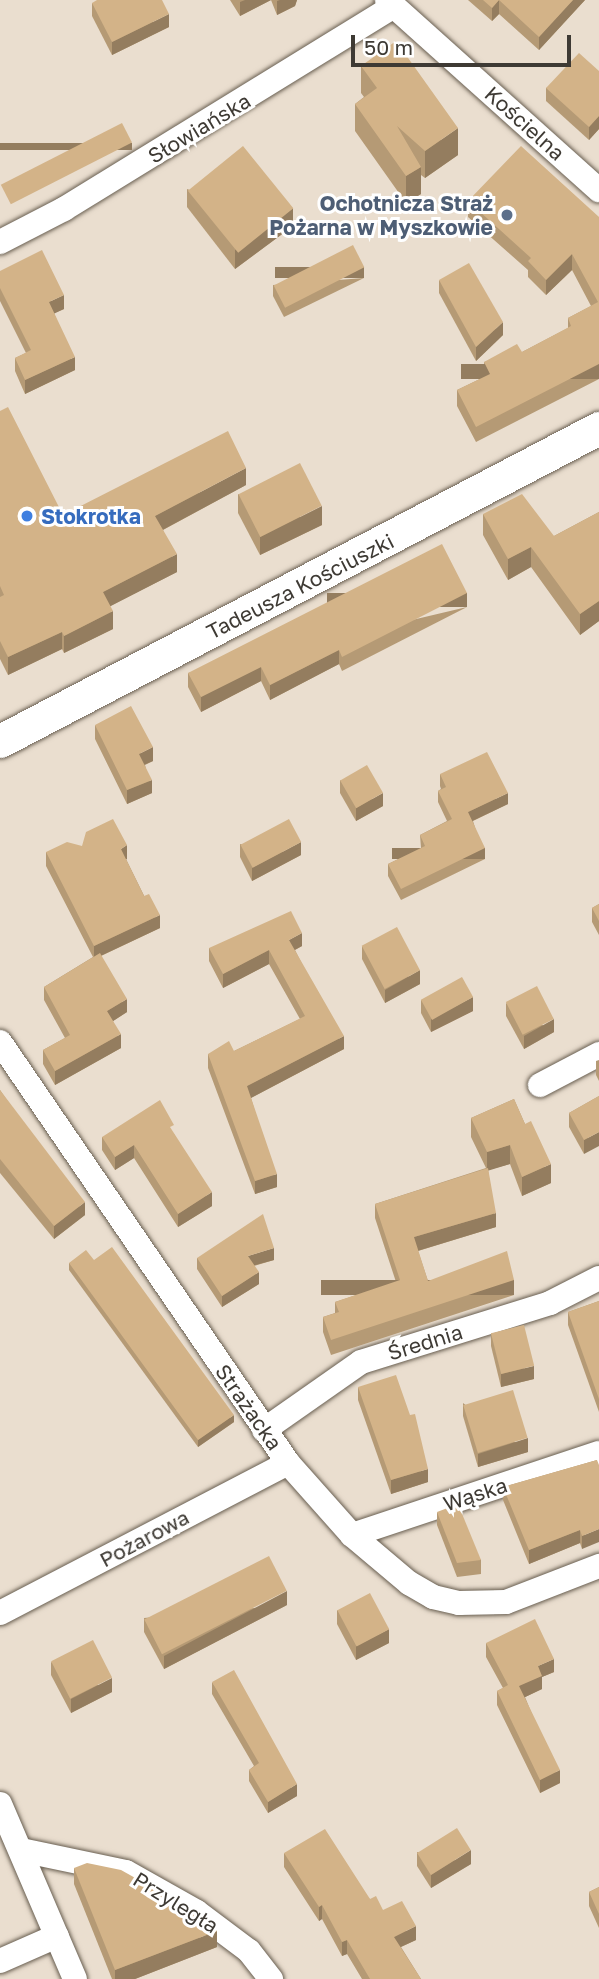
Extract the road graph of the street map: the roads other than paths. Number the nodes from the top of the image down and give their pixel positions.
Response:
1 (391, 3) edge
2 (599, 190) edge
3 (0, 242) edge
4 (599, 428) edge
5 (0, 741) edge
6 (0, 1042) edge
7 (599, 1054) edge
8 (540, 1085) dead end
9 (599, 1278) edge
10 (264, 1430) junction
11 (599, 1453) edge
12 (288, 1463) junction
13 (352, 1535) junction
14 (599, 1566) edge
15 (0, 1614) edge
16 (0, 1804) edge
17 (21, 1850) junction
18 (57, 1936) junction
19 (0, 1961) edge
20 (75, 1979) edge
21 (271, 1979) edge

1 - 2 street, Kościelna
1 - 3 street, Słowiańska
4 - 5 main road, Tadeusza Kościuszki
6 - 10 street, Strażacka
7 - 8 street
9 - 10 street, Średnia
10 - 12 street, Strażacka
11 - 13 street, Wąska
12 - 13 street, Strażacka
12 - 15 street, Pożarowa
13 - 14 street, Strażacka
16 - 17 street
17 - 18 street
17 - 21 street, Przyległa
18 - 19 street
18 - 20 street

